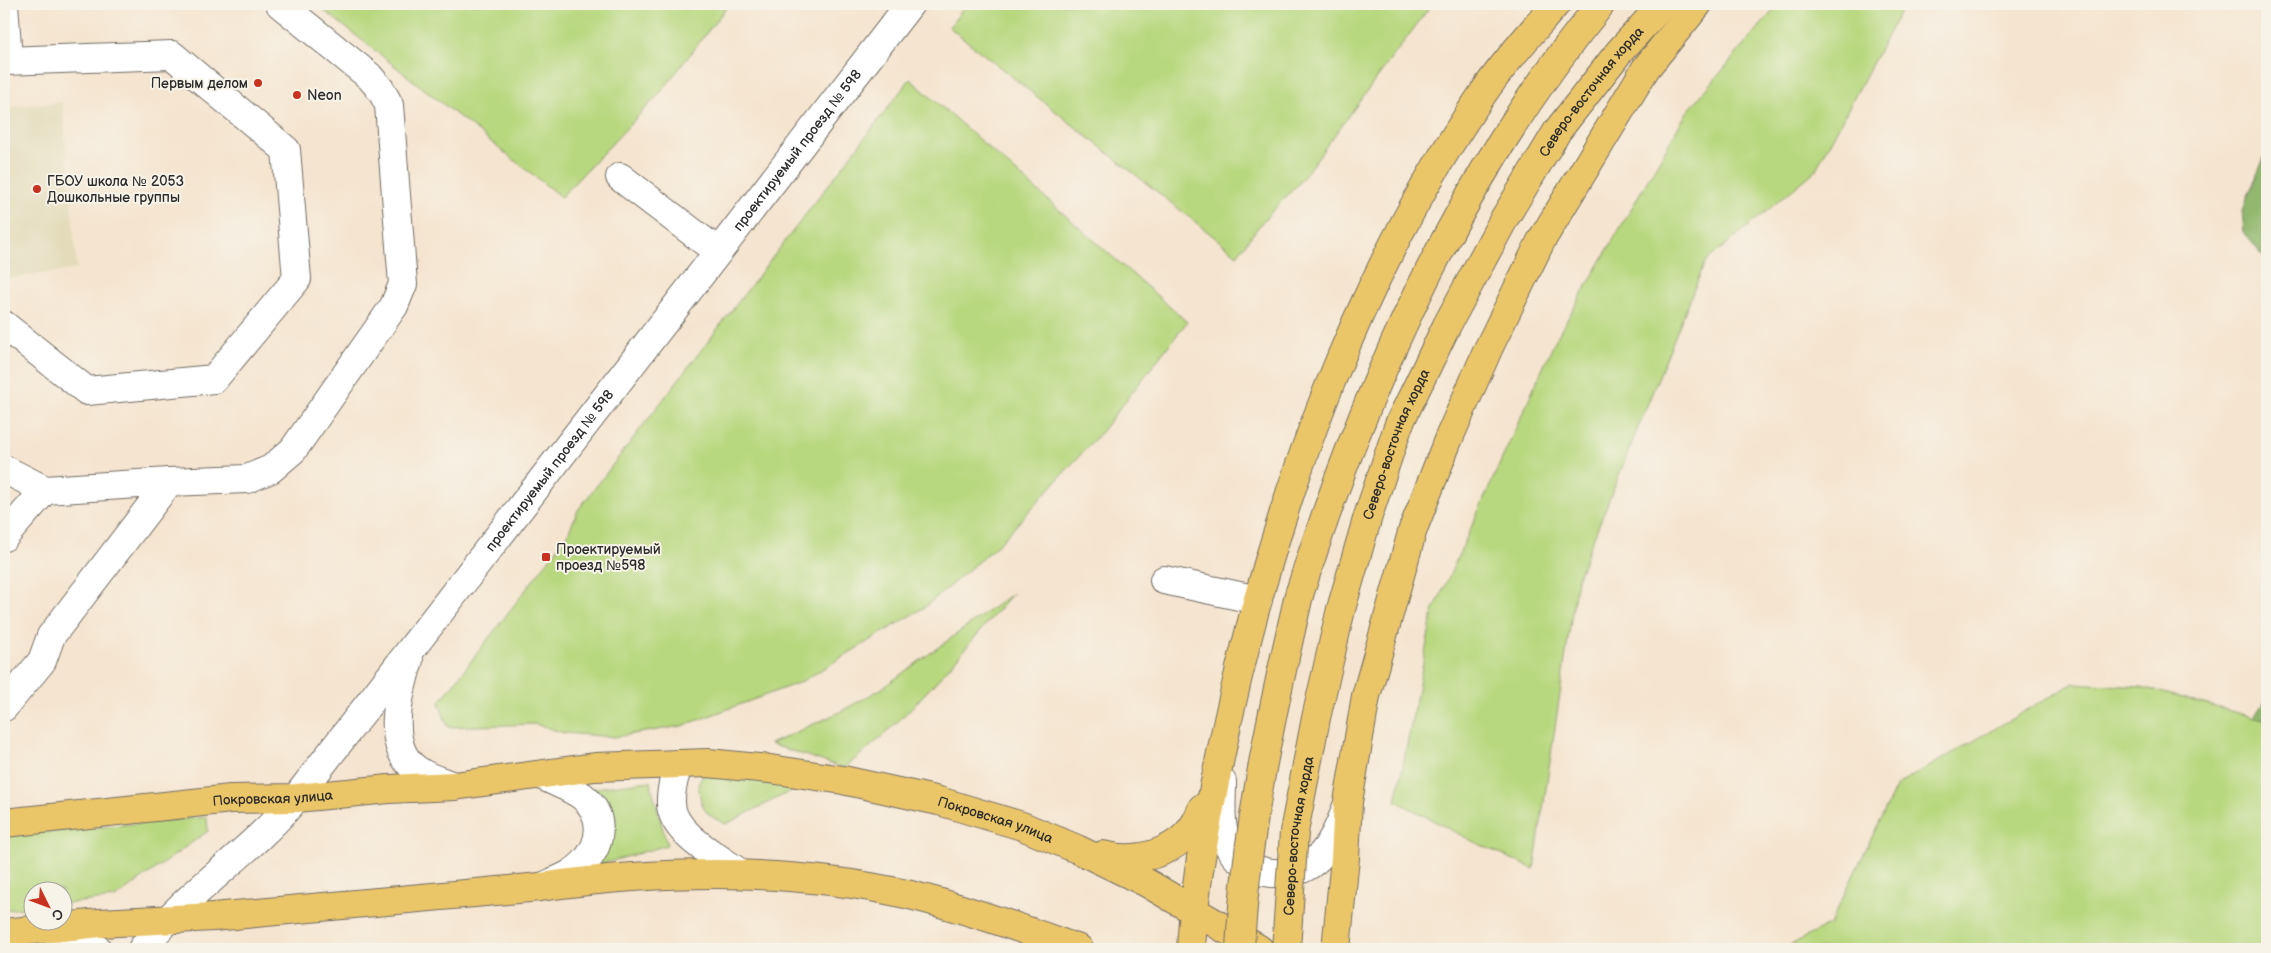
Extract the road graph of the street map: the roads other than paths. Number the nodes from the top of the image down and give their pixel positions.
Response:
1 (4, 4) edge
2 (280, 4) edge
3 (910, 4) edge
4 (1556, 4) edge
5 (1600, 4) edge
6 (1664, 4) edge
7 (1698, 4) edge
8 (6, 60) edge
9 (620, 177) dead end
10 (718, 251) junction
11 (4, 325) edge
12 (4, 469) edge
13 (169, 482) junction
14 (45, 490) junction
15 (4, 537) edge
16 (1164, 580) dead end
17 (1258, 600) junction
18 (416, 640) junction
19 (4, 707) edge
20 (1222, 751) junction
21 (678, 764) junction
22 (541, 775) junction
23 (454, 786) junction
24 (296, 798) junction
25 (1348, 802) junction
26 (4, 823) edge
27 (1077, 849) junction
28 (740, 873) junction
29 (540, 888) junction
30 (1195, 910) junction
31 (168, 920) junction
32 (72, 927) edge
33 (38, 930) edge
34 (50, 930) edge
35 (5, 935) edge
36 (97, 949) edge
37 (142, 949) edge
38 (1079, 949) edge
39 (1191, 949) edge
40 (1240, 949) edge
41 (1259, 949) edge
42 (1286, 949) edge
43 (1336, 949) edge

1 - 8 street
2 - 13 street
3 - 10 street, проектируемый проезд № 598
4 - 17 main road
5 - 40 main road, bridge
6 - 42 main road, Северо-восточная хорда, bridge
7 - 25 main road
8 - 11 street
9 - 10 street
10 - 18 street, проектируемый проезд № 598
12 - 14 street
13 - 14 street
13 - 19 street
14 - 15 street
16 - 17 street
17 - 20 main road
18 - 23 street
18 - 24 street, проектируемый проезд № 598
20 - 25 street
20 - 27 main road
20 - 30 main road
21 - 22 main road, Покровская улица
21 - 27 main road, Покровская улица
21 - 28 street
22 - 23 main road, Покровская улица
22 - 29 street
23 - 24 main road, Покровская улица
24 - 26 main road, Покровская улица
24 - 31 street, проектируемый проезд № 598
25 - 43 main road
27 - 30 main road, Покровская улица
28 - 29 main road
28 - 38 main road
29 - 31 main road
30 - 39 main road
30 - 41 main road, Покровская улица
31 - 32 main road
31 - 37 street, проектируемый проезд № 598
33 - 35 main road
34 - 36 street

